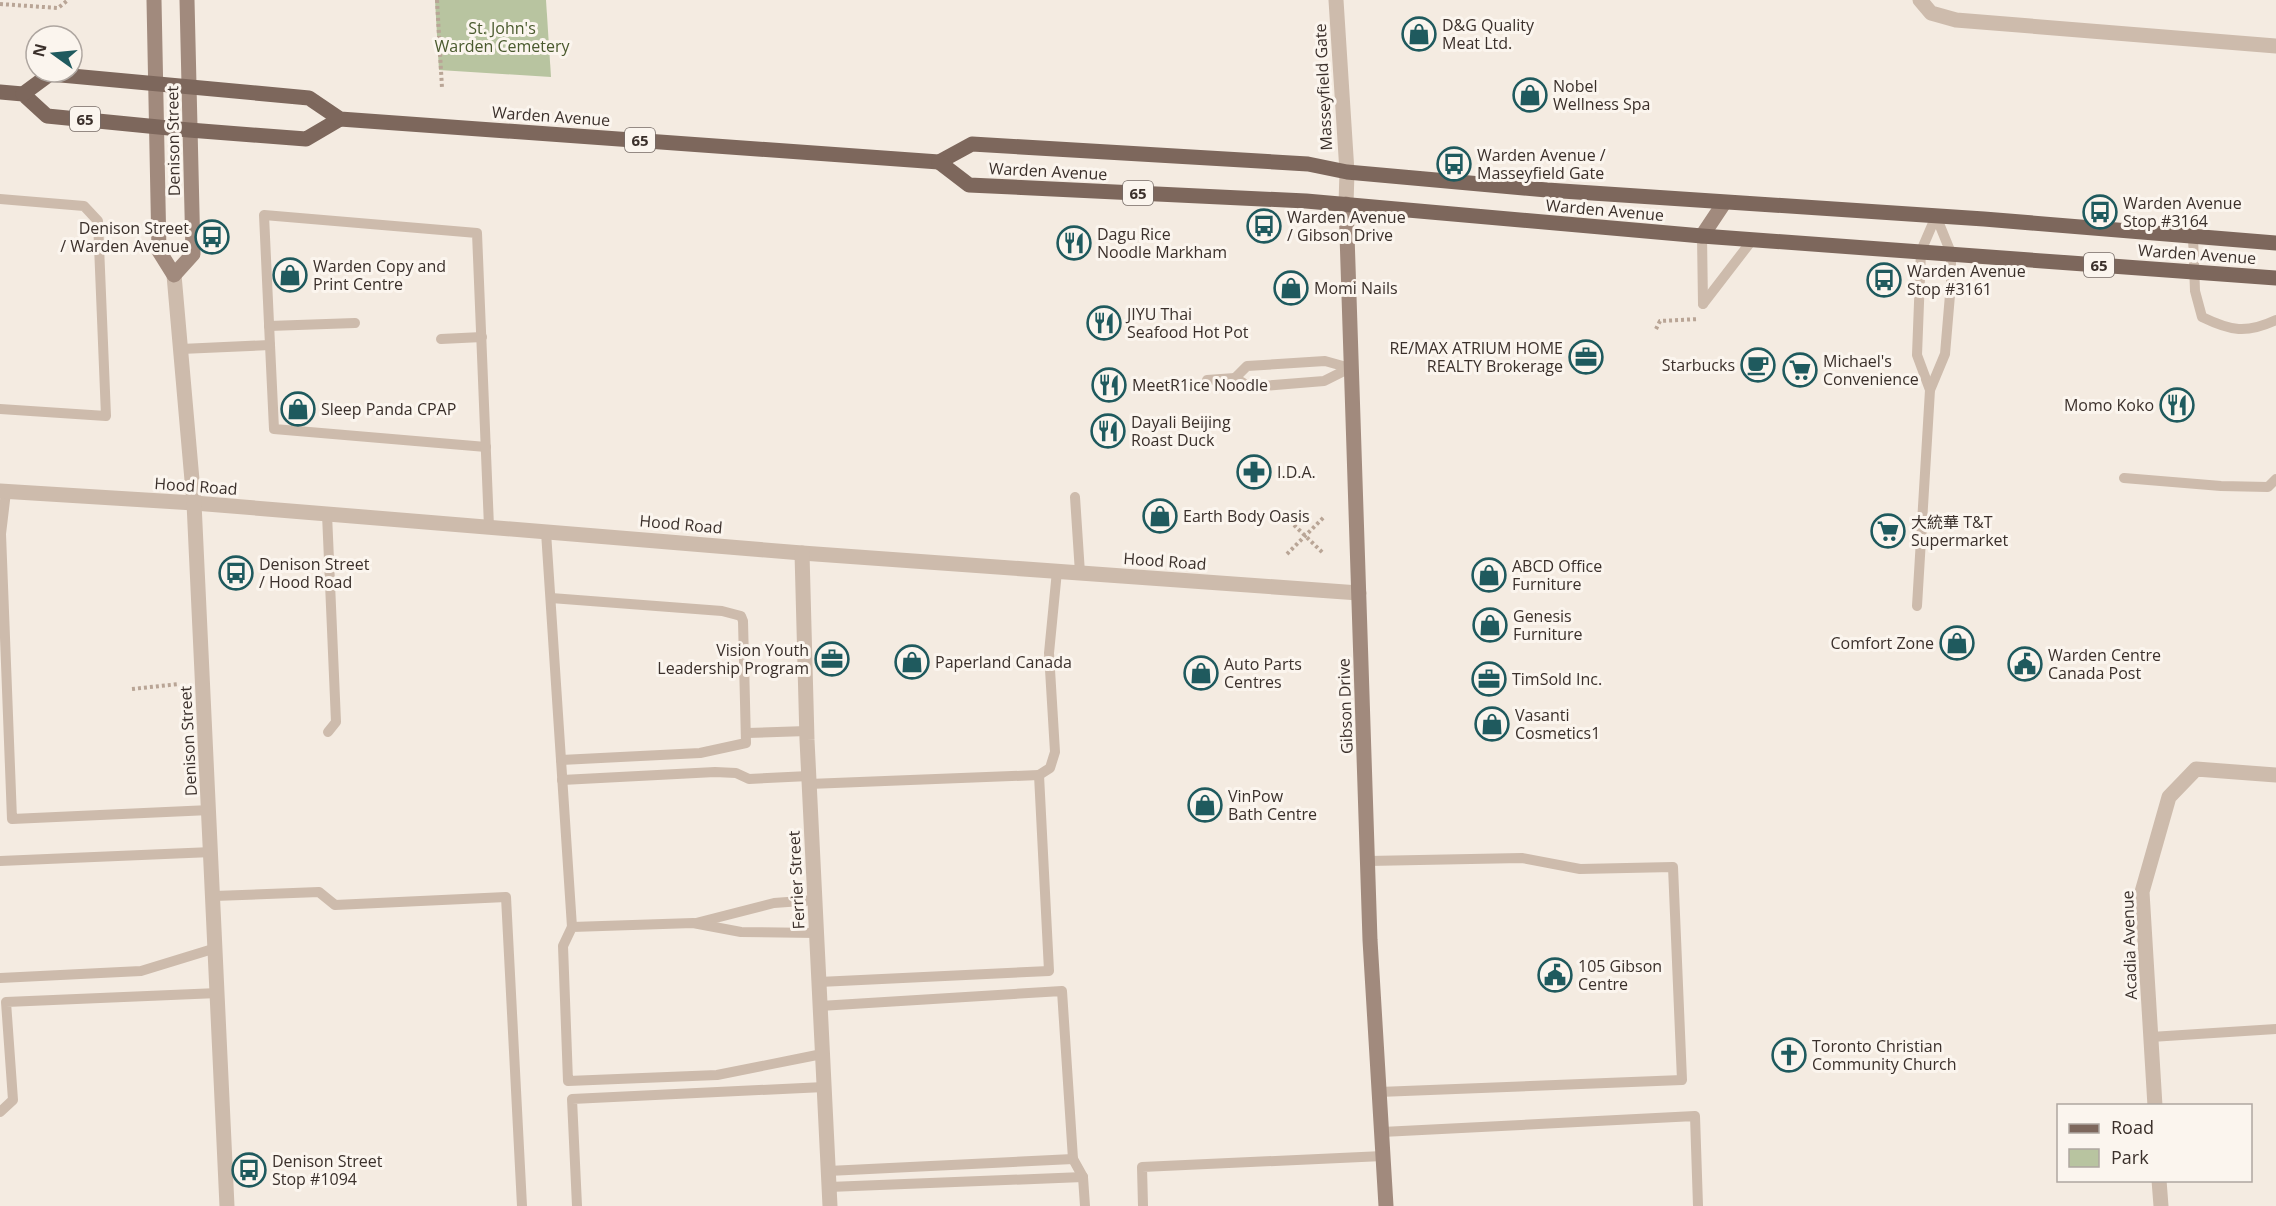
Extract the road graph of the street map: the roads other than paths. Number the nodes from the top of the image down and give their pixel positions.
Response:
1 (154, 0) edge
2 (187, 0) edge
3 (1336, 0) edge
4 (1920, 0) edge
5 (2276, 46) edge
6 (155, 84) junction
7 (190, 86) junction
8 (0, 92) edge
9 (23, 94) junction
10 (340, 119) junction
11 (156, 126) junction
12 (189, 130) junction
13 (939, 162) junction
14 (1347, 172) junction
15 (0, 199) edge
16 (1724, 203) junction
17 (1346, 204) junction
18 (1936, 216) junction
19 (1702, 236) junction
20 (2193, 237) junction
21 (1753, 239) junction
22 (2276, 243) edge
23 (1921, 251) junction
24 (1951, 253) junction
25 (2195, 271) junction
26 (174, 275) junction
27 (2276, 278) edge
28 (2276, 320) edge
29 (354, 323) dead end
30 (269, 326) junction
31 (482, 337) junction
32 (441, 339) dead end
33 (270, 345) junction
34 (181, 349) junction
35 (1350, 368) junction
36 (1235, 378) junction
37 (1207, 380) dead end
38 (1930, 390) junction
39 (0, 409) edge
40 (486, 447) junction
41 (2124, 478) dead end
42 (2276, 479) edge
43 (3, 492) edge
44 (1076, 497) dead end
45 (194, 503) junction
46 (327, 514) junction
47 (489, 527) junction
48 (546, 532) junction
49 (802, 553) junction
50 (1058, 571) junction
51 (1080, 573) junction
52 (1359, 593) junction
53 (551, 598) junction
54 (1917, 606) dead end
55 (328, 732) dead end
56 (807, 732) junction
57 (747, 733) junction
58 (561, 760) junction
59 (1039, 775) junction
60 (2276, 775) edge
61 (562, 780) junction
62 (809, 780) junction
63 (210, 810) junction
64 (212, 852) junction
65 (0, 861) edge
66 (1368, 861) junction
67 (214, 896) junction
68 (815, 900) junction
69 (693, 923) junction
70 (572, 927) junction
71 (817, 933) junction
72 (216, 948) junction
73 (0, 978) edge
74 (819, 982) junction
75 (218, 993) junction
76 (820, 1006) junction
77 (2276, 1029) edge
78 (2151, 1037) junction
79 (822, 1054) junction
80 (568, 1081) junction
81 (824, 1088) junction
82 (1379, 1092) junction
83 (572, 1099) junction
84 (2155, 1104) edge
85 (0, 1112) edge
86 (1382, 1132) junction
87 (1383, 1156) junction
88 (1073, 1159) junction
89 (828, 1171) junction
90 (1083, 1177) junction
91 (2159, 1182) edge
92 (829, 1187) junction
93 (227, 1206) edge
94 (522, 1206) edge
95 (577, 1206) edge
96 (830, 1206) edge
97 (1085, 1206) edge
98 (1143, 1206) edge
99 (1386, 1206) edge
100 (1698, 1206) edge
101 (2161, 1206) edge

1 - 6 main road, Denison Street
2 - 7 main road, Denison Street
3 - 14 street, Masseyfield Gate
4 - 5 street
6 - 7 main road
6 - 9 main road
6 - 11 main road, Denison Street
7 - 10 main road
7 - 12 main road, Denison Street
8 - 9 main road
9 - 11 main road, 65
10 - 12 main road, 65
10 - 13 main road, Warden Avenue / 65
11 - 12 main road, 65
11 - 26 main road, Denison Street
12 - 26 main road, Denison Street
13 - 14 main road, Warden Avenue / 65
13 - 17 main road, Warden Avenue / 65
14 - 16 main road, Warden Avenue / 65
14 - 17 street, Masseyfield Gate
15 - 39 lane
16 - 18 main road, Warden Avenue / 65
16 - 19 main road
17 - 19 main road, Warden Avenue / 65
17 - 35 main road, Gibson Drive
18 - 20 main road, Warden Avenue / 65
18 - 23 lane
18 - 24 lane
19 - 21 main road, Warden Avenue / 65
19 - 21 lane
20 - 22 main road, Warden Avenue / 65
20 - 25 lane
21 - 23 main road, Warden Avenue / 65
23 - 24 main road, Warden Avenue / 65
23 - 38 lane
24 - 25 main road, Warden Avenue / 65
24 - 38 lane
25 - 27 main road, Warden Avenue / 65
25 - 28 lane
26 - 34 street, Denison Street
29 - 30 lane
30 - 31 lane
30 - 33 lane
31 - 32 lane
31 - 40 lane
33 - 34 lane
33 - 40 lane
34 - 45 street, Denison Street
35 - 36 lane
35 - 36 lane
35 - 52 main road, Gibson Drive
36 - 37 lane
38 - 54 lane
40 - 47 lane
41 - 42 lane
43 - 45 street, Hood Road
43 - 63 lane
44 - 51 lane
45 - 46 street, Hood Road
45 - 63 street, Denison Street
46 - 47 street, Hood Road
46 - 55 lane
47 - 48 street, Hood Road
48 - 49 street, Hood Road
48 - 53 lane
49 - 50 street, Hood Road
49 - 56 street, Ferrier Street
50 - 51 street, Hood Road
50 - 59 lane
51 - 52 street, Hood Road
52 - 66 main road, Gibson Drive
53 - 57 lane
53 - 58 lane
56 - 57 lane
56 - 62 street, Ferrier Street
57 - 58 lane
58 - 61 lane
59 - 62 lane
59 - 74 lane
60 - 78 street, Acadia Avenue
61 - 62 lane
61 - 70 lane
62 - 68 street, Ferrier Street
63 - 64 street, Denison Street
64 - 65 lane
64 - 67 street, Denison Street
66 - 82 main road, Gibson Drive
66 - 82 lane
67 - 72 street, Denison Street
67 - 94 lane
68 - 69 lane
68 - 71 street, Ferrier Street
69 - 70 lane
69 - 71 lane
70 - 80 lane
71 - 74 street, Ferrier Street
72 - 73 lane
72 - 75 street, Denison Street
74 - 76 street, Ferrier Street
75 - 85 lane
75 - 93 street, Denison Street
76 - 79 street, Ferrier Street
76 - 88 lane
77 - 78 lane
78 - 84 street, Acadia Avenue
79 - 80 lane
79 - 81 street, Ferrier Street
80 - 83 lane
81 - 83 lane
81 - 89 street, Ferrier Street
82 - 86 main road, Gibson Drive
83 - 95 lane
86 - 87 main road, Gibson Drive
86 - 100 lane
87 - 98 lane
87 - 99 main road, Gibson Drive
88 - 89 lane
88 - 90 lane
89 - 92 street, Ferrier Street
90 - 92 lane
90 - 97 lane
91 - 101 street
92 - 96 street, Ferrier Street

